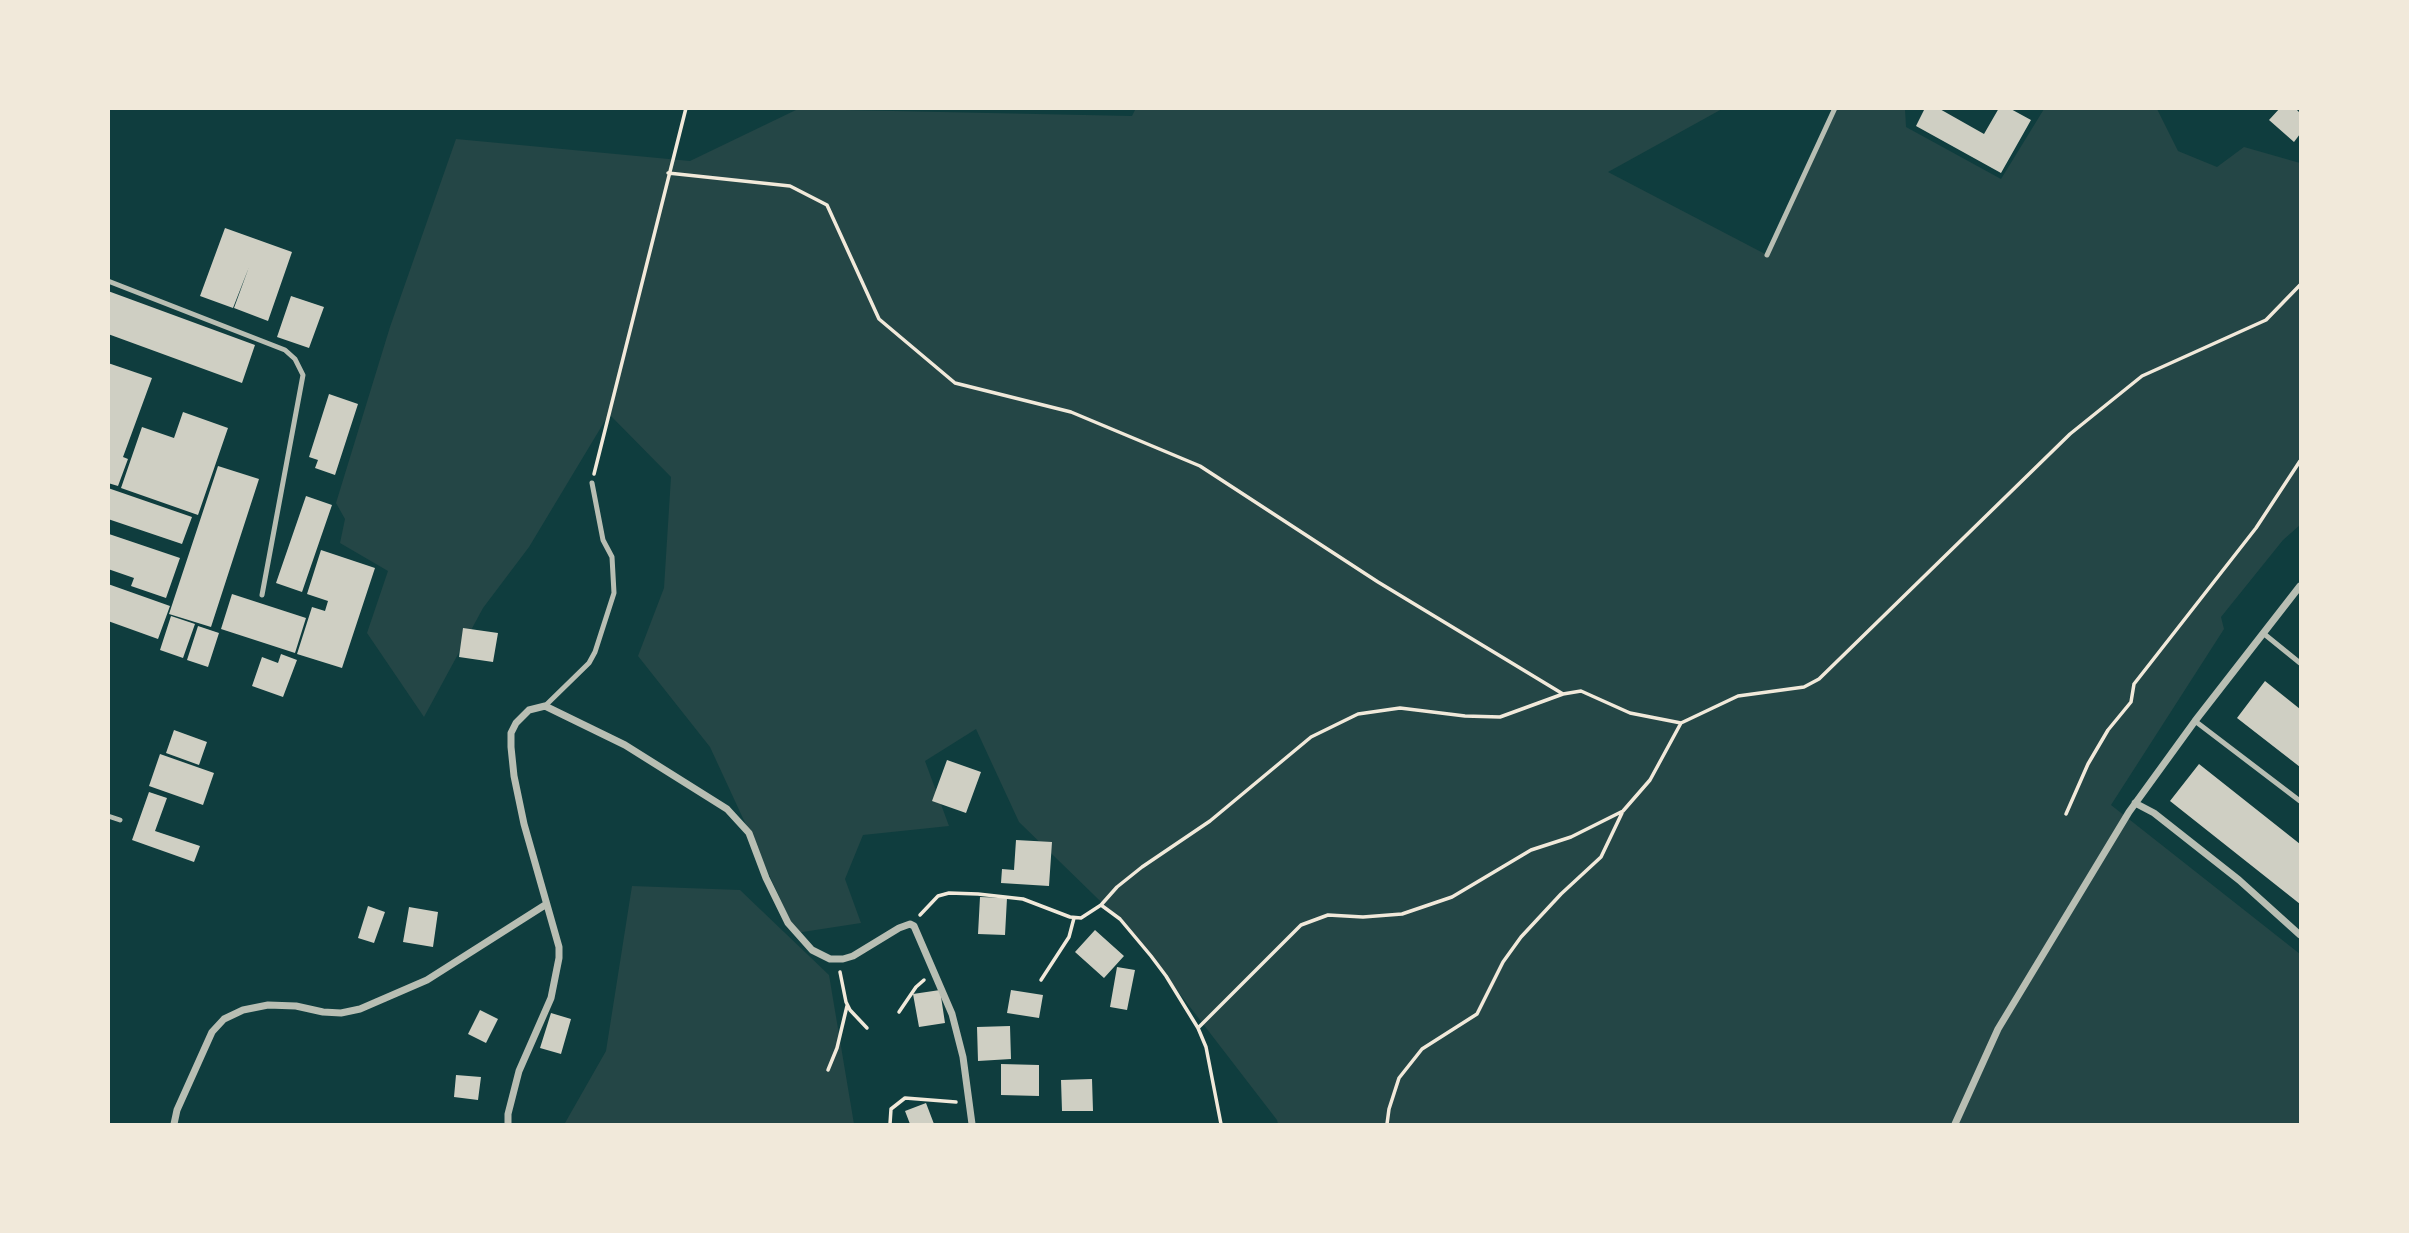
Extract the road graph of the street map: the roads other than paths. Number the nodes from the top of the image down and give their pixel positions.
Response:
1 (1835, 108) edge
2 (1767, 255) dead end
3 (108, 281) edge
4 (592, 483) road end
5 (2301, 586) edge
6 (262, 595) dead end
7 (2263, 634) junction
8 (2301, 663) edge
9 (545, 706) junction
10 (2195, 721) junction
11 (2301, 801) edge
12 (2135, 803) junction
13 (108, 816) edge
14 (120, 820) dead end
15 (545, 905) junction
16 (2301, 936) edge
17 (174, 1125) edge
18 (508, 1125) edge
19 (972, 1125) edge
20 (1955, 1125) edge

1 - 2 lane
3 - 6 lane
4 - 9 lane
5 - 7 street
7 - 8 lane
7 - 10 street
9 - 15 street
9 - 19 street
10 - 11 lane
10 - 12 street
12 - 16 street
12 - 20 street
13 - 14 lane
15 - 17 street
15 - 18 street

